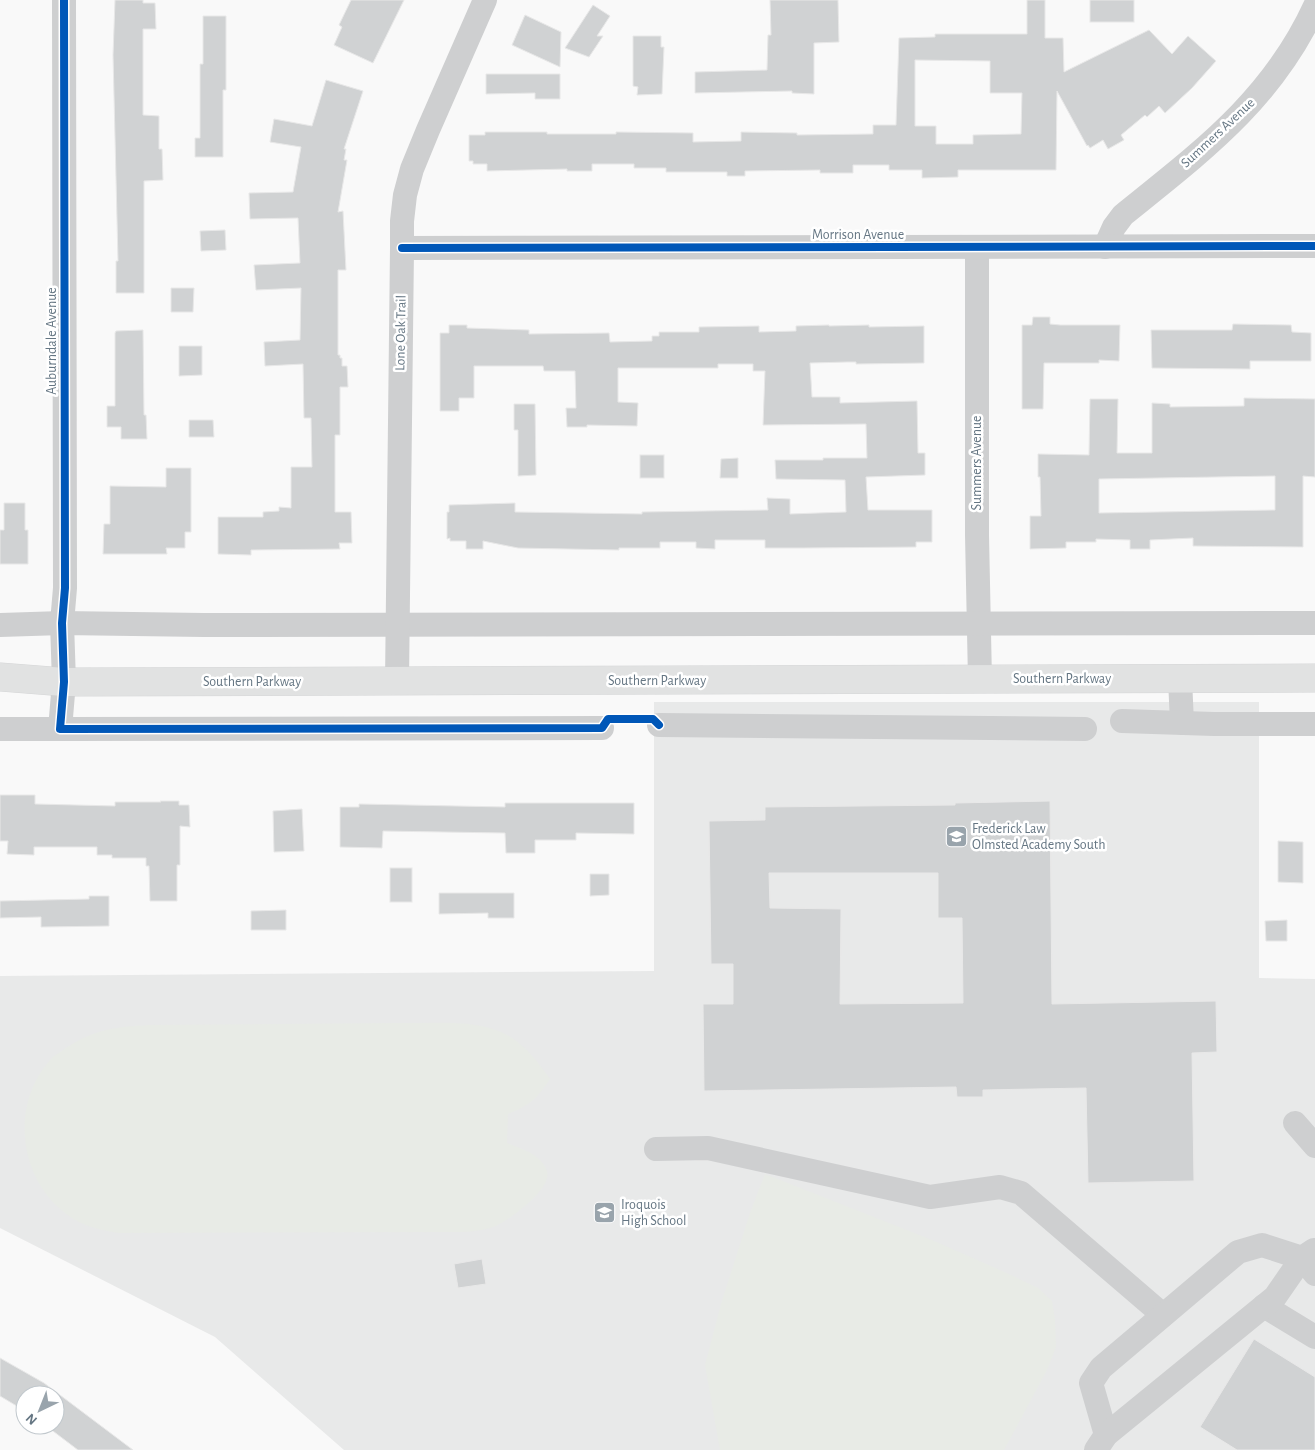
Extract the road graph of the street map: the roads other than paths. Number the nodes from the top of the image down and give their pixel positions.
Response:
1 (64, 0) edge
2 (485, 0) edge
3 (1315, 6) edge
4 (1315, 246) edge
5 (977, 247) junction
6 (1105, 247) junction
7 (402, 248) junction
8 (1315, 623) edge
9 (62, 624) junction
10 (398, 624) junction
11 (979, 624) junction
12 (0, 626) edge
13 (0, 677) edge
14 (1315, 678) edge
15 (1180, 679) junction
16 (980, 680) junction
17 (64, 682) junction
18 (397, 682) junction
19 (1122, 721) dead end
20 (1182, 723) junction
21 (1315, 724) edge
22 (659, 725) dead end
23 (602, 728) dead end
24 (1085, 728) dead end
25 (0, 729) edge
26 (60, 729) junction
27 (1295, 1123) dead end
28 (1315, 1146) edge
29 (656, 1149) dead end
30 (1311, 1260) edge
31 (1264, 1306) junction
32 (1163, 1315) junction
33 (1315, 1337) edge
34 (1101, 1443) edge

1 - 9 street, Auburndale Avenue
2 - 7 street, Lone Oak Trail
3 - 6 street, Summers Avenue
4 - 6 street, Morrison Avenue
5 - 6 street, Morrison Avenue
5 - 7 street, Morrison Avenue
5 - 11 street, Summers Avenue
7 - 10 street, Lone Oak Trail
8 - 11 street
9 - 10 street
9 - 12 street
9 - 17 street, Auburndale Avenue
10 - 11 street
10 - 18 street, Lone Oak Trail
11 - 16 street, Summers Avenue
13 - 17 main road, Southern Parkway
14 - 15 main road, Southern Parkway
15 - 16 main road, Southern Parkway
15 - 20 street
16 - 18 main road, Southern Parkway
17 - 18 main road, Southern Parkway
17 - 26 street, Auburndale Avenue
19 - 20 street
20 - 21 street
22 - 24 street
23 - 26 street
25 - 26 street
27 - 28 street
29 - 32 street
30 - 31 street
30 - 32 street
31 - 33 street
31 - 34 street
32 - 34 street

